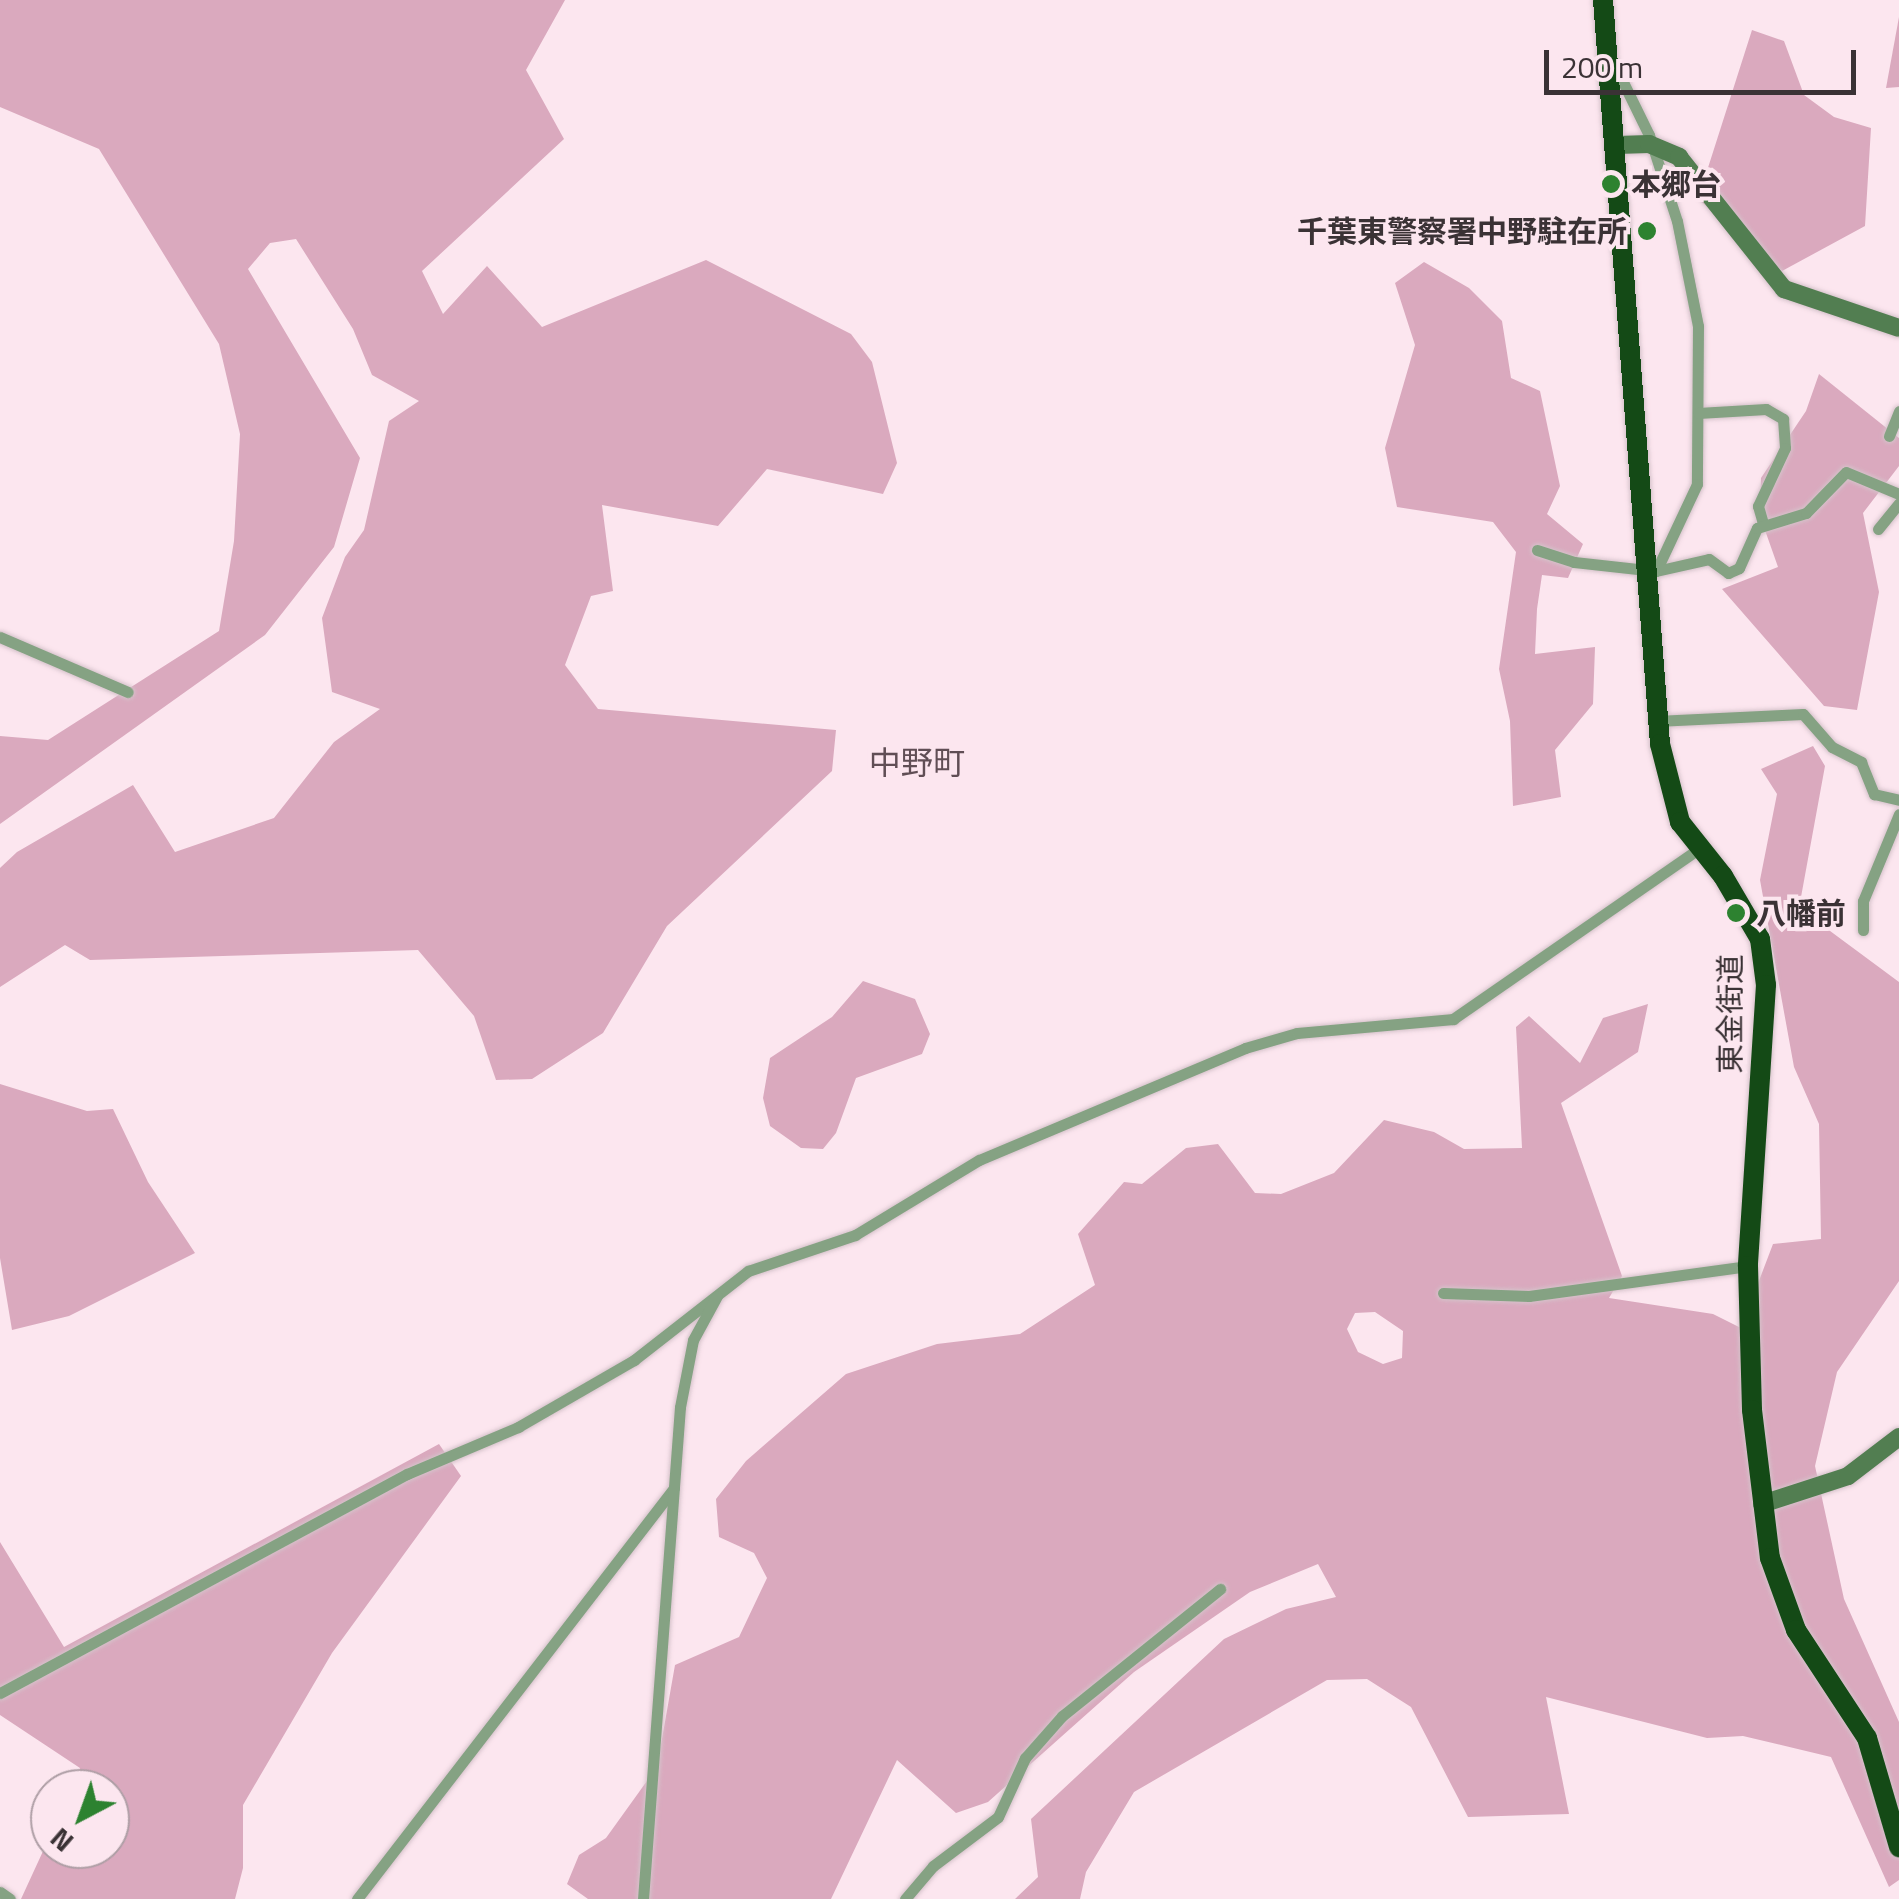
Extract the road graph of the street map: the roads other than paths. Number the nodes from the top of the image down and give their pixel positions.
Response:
1 (1603, 0) edge
2 (1612, 78) junction
3 (1650, 144) junction
4 (1617, 145) junction
5 (1899, 328) edge
6 (1899, 411) edge
7 (1698, 414) junction
8 (1889, 436) dead end
9 (1899, 494) edge
10 (1899, 502) edge
11 (1763, 523) junction
12 (1878, 529) dead end
13 (1536, 550) dead end
14 (1649, 570) junction
15 (0, 637) edge
16 (128, 692) dead end
17 (1656, 722) junction
18 (1899, 800) edge
19 (1899, 814) edge
20 (1700, 848) junction
21 (1862, 930) dead end
22 (1748, 1266) junction
23 (722, 1288) junction
24 (1443, 1293) dead end
25 (1899, 1437) edge
26 (674, 1488) junction
27 (1762, 1504) junction
28 (1220, 1590) dead end
29 (0, 1692) edge
30 (1899, 1847) edge
31 (0, 1892) edge
32 (10, 1899) edge
33 (358, 1899) edge
34 (644, 1899) edge
35 (905, 1899) edge

1 - 2 highway, 東金街道
2 - 3 street
2 - 4 highway, 東金街道
3 - 4 main road
3 - 5 main road
3 - 7 street
4 - 14 highway, 東金街道
6 - 8 street
7 - 11 street
7 - 14 street
9 - 11 street
10 - 12 street
11 - 14 street
13 - 14 street
14 - 17 highway, 東金街道
15 - 16 street
17 - 18 street
17 - 20 highway, 東金街道
19 - 21 street
20 - 22 highway, 東金街道
20 - 23 street
22 - 24 street
22 - 27 highway, 東金街道
23 - 26 street
23 - 29 street
25 - 27 main road
26 - 33 street
26 - 34 street
27 - 30 highway, 東金街道
28 - 35 street
31 - 32 street

